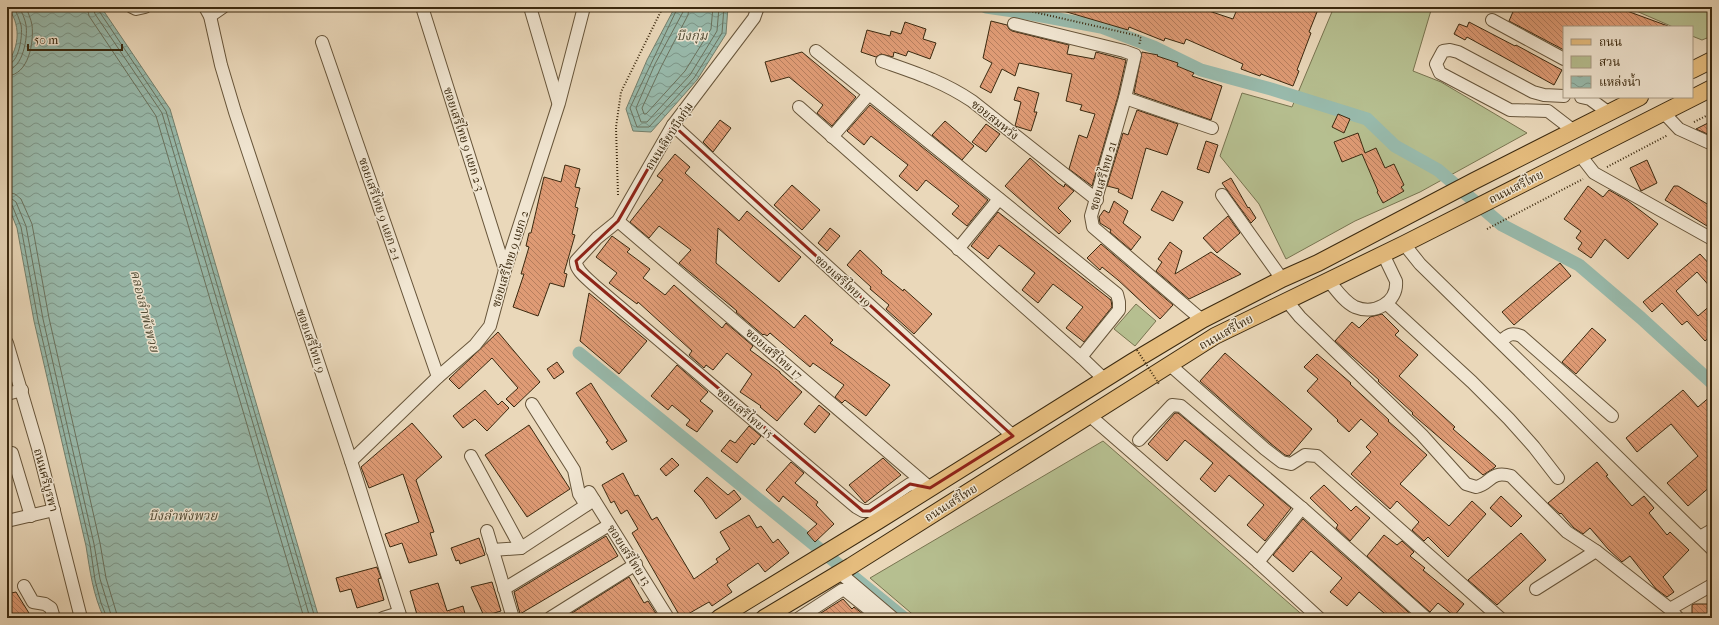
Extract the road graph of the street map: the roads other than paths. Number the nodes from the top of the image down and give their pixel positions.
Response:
1 (132, 7) edge
2 (145, 7) edge
3 (223, 7) edge
4 (422, 7) edge
5 (530, 7) edge
6 (584, 7) edge
7 (758, 7) edge
8 (207, 12) edge
9 (1492, 20) dead end
10 (1014, 24) dead end
11 (322, 42) dead end
12 (816, 51) dead end
13 (1563, 58) edge
14 (1712, 60) edge
15 (882, 61) dead end
16 (1693, 70) edge
17 (1712, 88) edge
18 (869, 94) junction
19 (1563, 96) edge
20 (1693, 97) edge
21 (1125, 98) junction
22 (1586, 98) edge
23 (1638, 98) edge
24 (1692, 98) edge
25 (558, 103) junction
26 (799, 107) dead end
27 (1663, 112) junction
28 (1609, 113) junction
29 (673, 125) junction
30 (1212, 128) dead end
31 (1574, 131) junction
32 (832, 137) junction
33 (1712, 144) edge
34 (1580, 155) junction
35 (1222, 195) dead end
36 (999, 199) junction
37 (1097, 200) junction
38 (618, 221) junction
39 (1712, 239) edge
40 (1404, 244) junction
41 (958, 249) junction
42 (1383, 254) junction
43 (576, 261) joint
44 (505, 270) junction
45 (1282, 279) junction
46 (1328, 280) junction
47 (1291, 298) junction
48 (1387, 304) junction
49 (1202, 320) junction
50 (1501, 341) junction
51 (7, 343) edge
52 (1081, 357) junction
53 (1170, 365) junction
54 (438, 377) junction
55 (1104, 379) junction
56 (22, 390) junction
57 (7, 394) edge
58 (532, 404) dead end
59 (1089, 415) junction
60 (1612, 416) dead end
61 (1012, 436) junction
62 (1139, 440) dead end
63 (12, 453) dead end
64 (471, 456) dead end
65 (351, 461) junction
66 (1558, 478) dead end
67 (930, 488) junction
68 (590, 499) junction
69 (1302, 508) junction
70 (54, 510) junction
71 (31, 516) junction
72 (7, 521) edge
73 (609, 525) junction
74 (1712, 530) edge
75 (487, 531) dead end
76 (1700, 537) junction
77 (521, 548) junction
78 (1712, 549) edge
79 (492, 550) junction
80 (1596, 551) junction
81 (1258, 562) junction
82 (636, 564) junction
83 (840, 573) junction
84 (1712, 585) edge
85 (24, 586) dead end
86 (504, 589) junction
87 (1536, 589) dead end
88 (1670, 609) junction
89 (400, 616) edge
90 (54, 618) edge
91 (81, 618) edge
92 (383, 618) edge
93 (513, 618) edge
94 (550, 618) edge
95 (668, 618) edge
96 (719, 618) edge
97 (764, 618) edge
98 (799, 618) edge
99 (880, 618) edge
100 (893, 618) edge
101 (1319, 618) edge
102 (1426, 618) edge
103 (1500, 618) edge
104 (1678, 618) edge

1 - 2 street
3 - 8 street
4 - 44 street, ซอยเสรีไทย 9 แยก 2-3
5 - 25 street
6 - 25 street, ซอยเสรีไทย 9 แยก 2
7 - 29 street, ถนนเลียบบึงกุ่ม
8 - 65 street, ซอยเสรีไทย 9
9 - 13 street
10 - 21 street, ซอยเสรีไทย 21
11 - 54 street, ซอยเสรีไทย 9 แยก 2-1
12 - 18 street
14 - 16 main road
15 - 37 street, ซอยสมหวัง
17 - 20 main road, ถนนเสรีไทย
18 - 32 street
18 - 36 street
19 - 31 street
21 - 30 street
21 - 37 street, ซอยเสรีไทย 21
22 - 28 street
23 - 28 main road, ถนนเสรีไทย
24 - 27 main road, ถนนเสรีไทย
25 - 44 street, ซอยเสรีไทย 9 แยก 2
26 - 32 street
27 - 33 street
27 - 34 main road, ถนนเสรีไทย
28 - 31 main road, ถนนเสรีไทย
29 - 38 street, ถนนเลียบบึงกุ่ม
29 - 61 street, ซอยเสรีไทย 19
31 - 45 main road, ถนนเสรีไทย
32 - 41 street
34 - 39 street
34 - 40 main road, ถนนเสรีไทย
35 - 45 street
36 - 41 street
36 - 52 street
37 - 49 street, ซอยเสรีไทย 21
38 - 43 street, ถนนเลียบบึงกุ่ม
38 - 67 street, ซอยเสรีไทย 17
40 - 42 main road, ถนนเสรีไทย
40 - 50 street
41 - 52 street
42 - 46 main road, ถนนเสรีไทย
42 - 48 street
43 - 67 street, ซอยเสรีไทย 15
44 - 54 street, ซอยเสรีไทย 9 แยก 2
45 - 47 main road
45 - 49 main road, ถนนเสรีไทย
46 - 47 main road, ถนนเสรีไทย
46 - 48 street
47 - 53 main road, ถนนเสรีไทย
47 - 80 street
48 - 66 street
49 - 55 main road, ถนนเสรีไทย
50 - 60 street
50 - 76 street
51 - 56 street, ถนนศรีบูรพา
52 - 55 street
53 - 59 main road, ถนนเสรีไทย
53 - 103 street
54 - 65 street, ซอยเสรีไทย 9 แยก 2
55 - 61 main road, ถนนเสรีไทย
56 - 57 street
56 - 70 street, ถนนศรีบูรพา
58 - 68 street, ซอยเสรีไทย 13
59 - 81 street
59 - 83 main road, ถนนเสรีไทย
61 - 67 main road, ถนนเสรีไทย
62 - 69 street
63 - 71 street
64 - 77 street
65 - 89 street, ซอยเสรีไทย 9
67 - 96 main road, ถนนเสรีไทย
68 - 73 street, ซอยเสรีไทย 13
68 - 77 street
69 - 81 street
69 - 102 street
70 - 71 street
70 - 91 street, ถนนศรีบูรพา
71 - 72 street
73 - 82 street, ซอยเสรีไทย 13
73 - 86 street
74 - 76 street
75 - 79 street
76 - 78 street
77 - 79 street
79 - 86 street
80 - 87 street
80 - 88 street
81 - 101 street
82 - 94 street
82 - 95 street, ซอยเสรีไทย 13
83 - 97 main road, ถนนเสรีไทย
83 - 100 street
84 - 88 street
85 - 90 street
86 - 93 street
88 - 104 street
89 - 92 street
98 - 99 street

